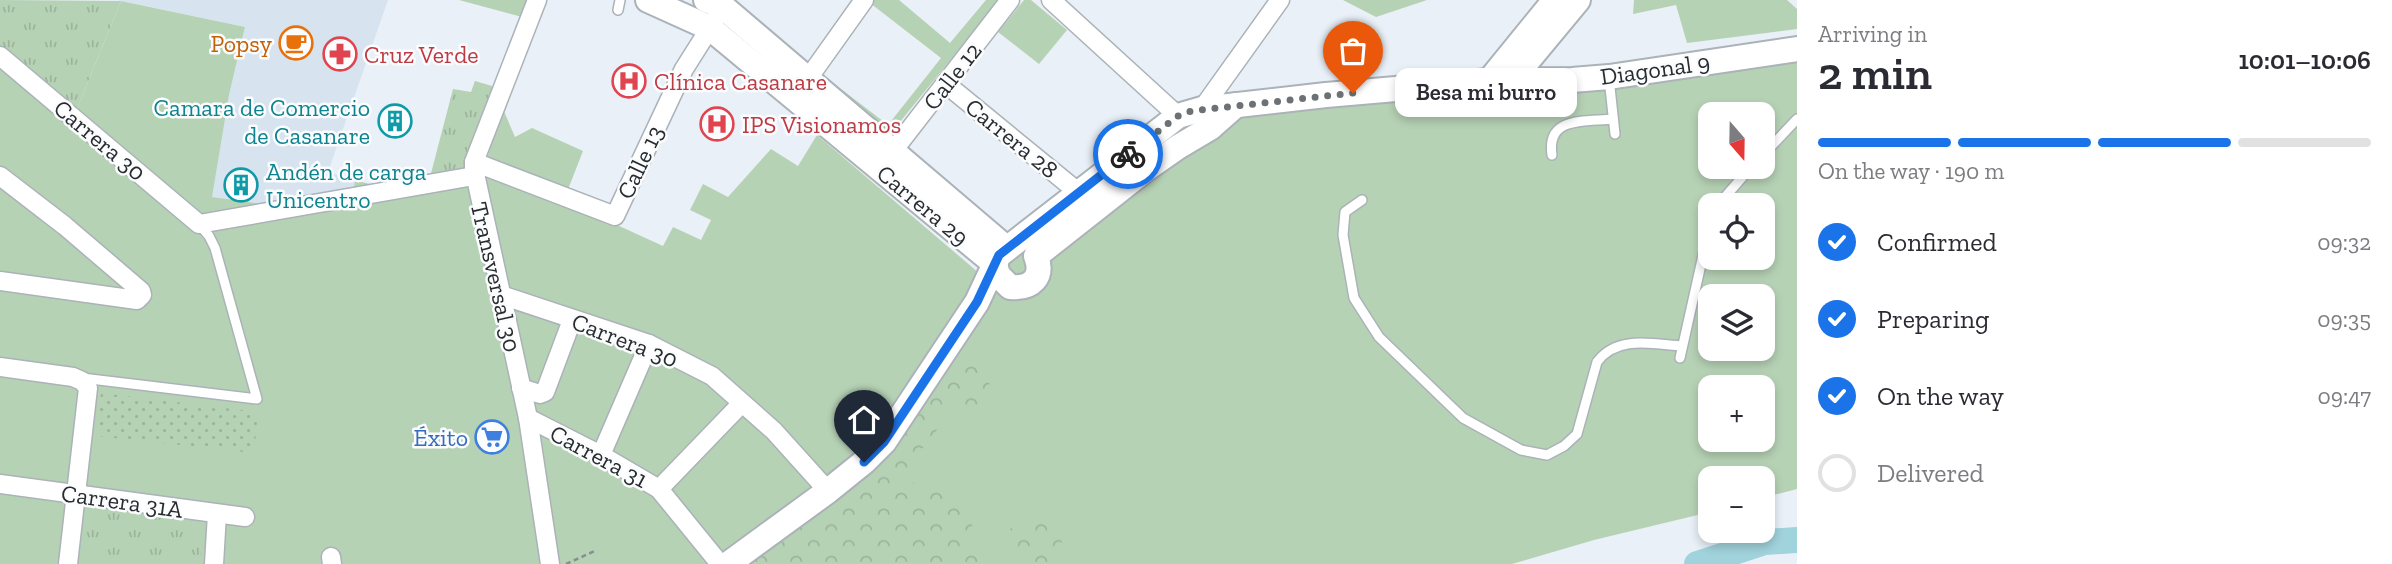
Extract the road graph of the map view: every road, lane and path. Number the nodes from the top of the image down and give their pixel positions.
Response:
1 (537, 0) edge
2 (648, 0) edge
3 (864, 0) edge
4 (1010, 0) edge
5 (1052, 0) edge
6 (1280, 0) edge
7 (1555, 0) edge
8 (1578, 0) edge
9 (717, 9) edge
10 (1797, 49) edge
11 (0, 56) edge
12 (1609, 76) junction
13 (807, 80) junction
14 (1500, 81) junction
15 (946, 83) junction
16 (1236, 105) junction
17 (1202, 109) junction
18 (1178, 116) junction
19 (1613, 118) junction
20 (1797, 119) edge
21 (1615, 134) dead end
22 (1775, 142) edge
23 (893, 151) junction
24 (1552, 155) dead end
25 (474, 169) junction
26 (0, 176) edge
27 (1741, 179) edge
28 (1078, 192) junction
29 (1728, 193) edge
30 (1362, 200) dead end
31 (199, 224) junction
32 (1001, 256) junction
33 (1036, 256) junction
34 (1699, 270) edge
35 (0, 281) edge
36 (1010, 288) junction
37 (501, 295) junction
38 (977, 302) junction
39 (572, 320) junction
40 (649, 344) junction
41 (1682, 346) junction
42 (1680, 358) dead end
43 (0, 367) edge
44 (73, 377) junction
45 (521, 388) junction
46 (742, 403) junction
47 (528, 418) junction
48 (601, 456) junction
49 (0, 484) edge
50 (659, 489) junction
51 (828, 491) junction
52 (76, 494) junction
53 (217, 514) junction
54 (245, 517) dead end
55 (597, 550) dead end
56 (68, 564) edge
57 (214, 564) edge
58 (550, 564) edge
59 (566, 564) edge
60 (720, 564) edge
61 (728, 564) edge

1 - 25 street
2 - 9 main road, Carrera 29
3 - 13 street
4 - 15 street, Calle 12
5 - 18 street
6 - 17 street
7 - 14 main road
8 - 14 main road
9 - 13 main road, Carrera 29
9 - 25 street, Calle 13
9 - 32 main road, Carrera 29
10 - 12 main road, Diagonal 9
11 - 31 street, Carrera 30
12 - 14 main road, Diagonal 9
12 - 19 lane
13 - 23 main road, Carrera 29
14 - 16 main road, Diagonal 9
15 - 23 street, Calle 12
15 - 28 street, Carrera 28
16 - 17 main road, Diagonal 9
16 - 33 main road
17 - 18 main road, Diagonal 9
18 - 28 main road
19 - 21 lane
19 - 24 lane
20 - 22 lane
23 - 32 main road, Carrera 29
25 - 31 street
25 - 37 street, Transversal 30
26 - 35 street
27 - 29 lane
28 - 32 main road
30 - 41 lane
31 - 44 lane
32 - 33 main road
32 - 36 main road
32 - 38 main road
33 - 36 main road
34 - 41 lane
36 - 38 main road
37 - 39 street, Carrera 30
37 - 45 street, Transversal 30
38 - 51 main road
39 - 40 street, Carrera 30
39 - 45 street
40 - 46 street, Carrera 30
40 - 48 street
41 - 42 lane
43 - 44 street
44 - 52 street
45 - 47 street, Transversal 30
46 - 50 street
46 - 51 street, Carrera 30
47 - 48 street, Carrera 31
47 - 58 street, Transversal 30
48 - 50 street, Carrera 31
49 - 52 street, Carrera 31A
50 - 60 street, Carrera 31
51 - 61 main road
52 - 53 street, Carrera 31A
52 - 56 street
53 - 54 street, Carrera 31A
53 - 57 street
55 - 59 path

